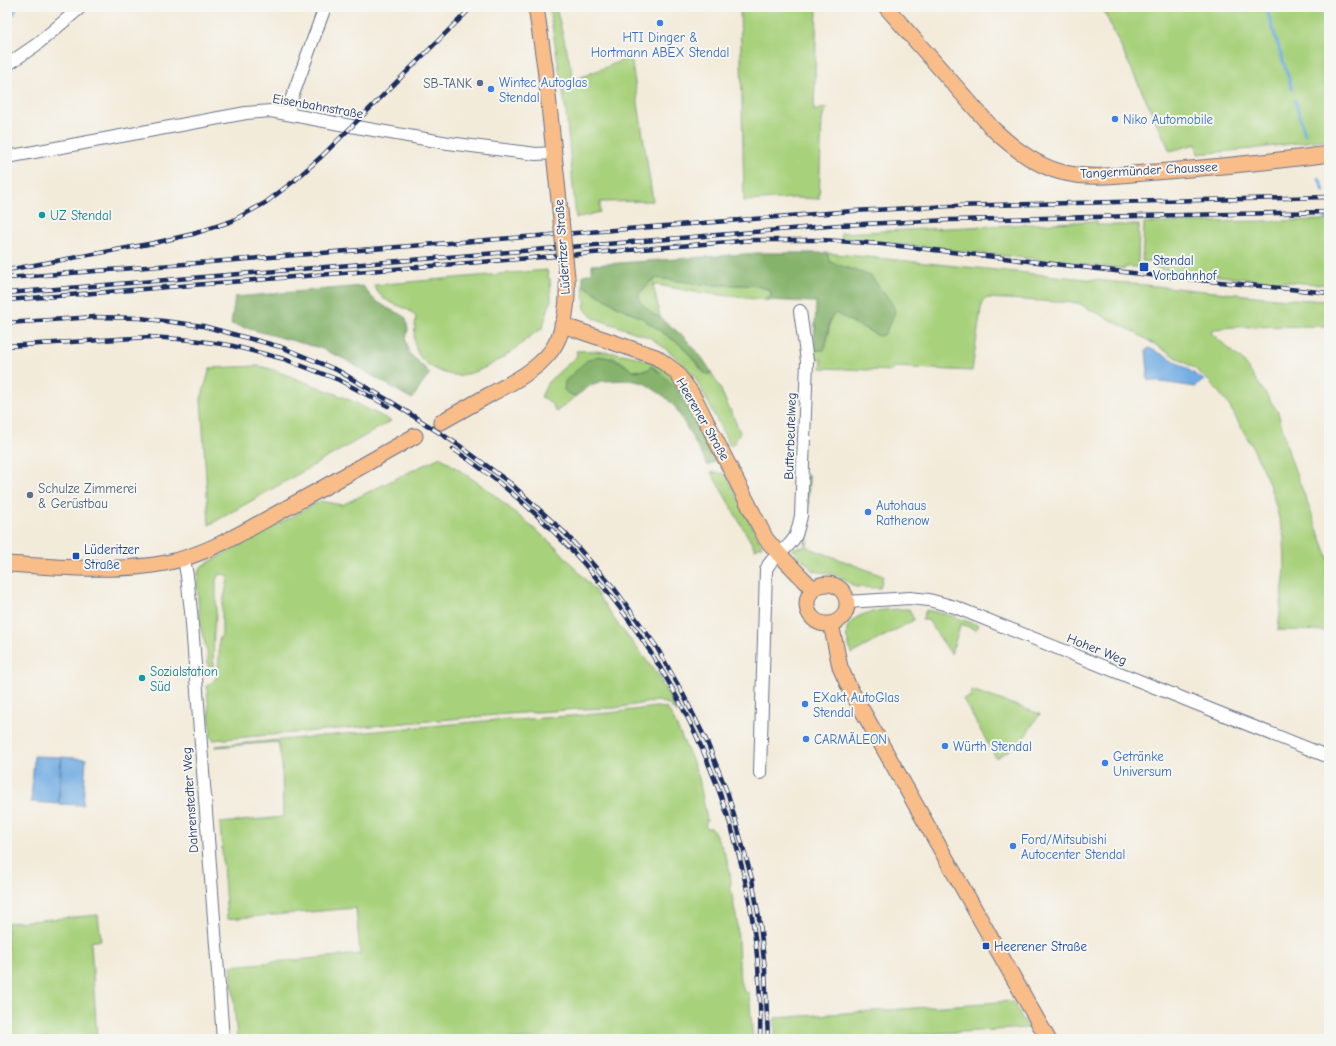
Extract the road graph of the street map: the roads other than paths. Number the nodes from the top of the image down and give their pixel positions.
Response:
1 (81, 7) edge
2 (325, 7) edge
3 (536, 7) edge
4 (886, 7) edge
5 (7, 65) edge
6 (288, 114) junction
7 (554, 153) junction
8 (1329, 154) edge
9 (7, 157) edge
10 (800, 311) dead end
11 (562, 325) junction
12 (441, 422) dead end
13 (415, 436) dead end
14 (779, 554) junction
15 (184, 558) junction
16 (7, 564) edge
17 (813, 589) junction
18 (847, 602) junction
19 (831, 624) junction
20 (1329, 757) edge
21 (760, 773) dead end
22 (223, 1039) edge
23 (1048, 1039) edge

1 - 5 street
2 - 6 street
3 - 7 main road, Lüderitzer Straße
4 - 8 main road, Tangermünder Chaussee
6 - 7 street, Eisenbahnstraße
6 - 9 street, Eisenbahnstraße
7 - 11 main road, Lüderitzer Straße, bridge
10 - 14 street, Butterbeutelweg
11 - 12 main road, Lüderitzer Straße
11 - 14 main road, Heerener Straße
13 - 15 main road
14 - 17 main road, Heerener Straße
14 - 21 street
15 - 16 main road
15 - 22 street, Dahrenstedter Weg
17 - 18 main road
17 - 19 main road
18 - 19 main road
18 - 20 street, Hoher Weg
19 - 23 main road

